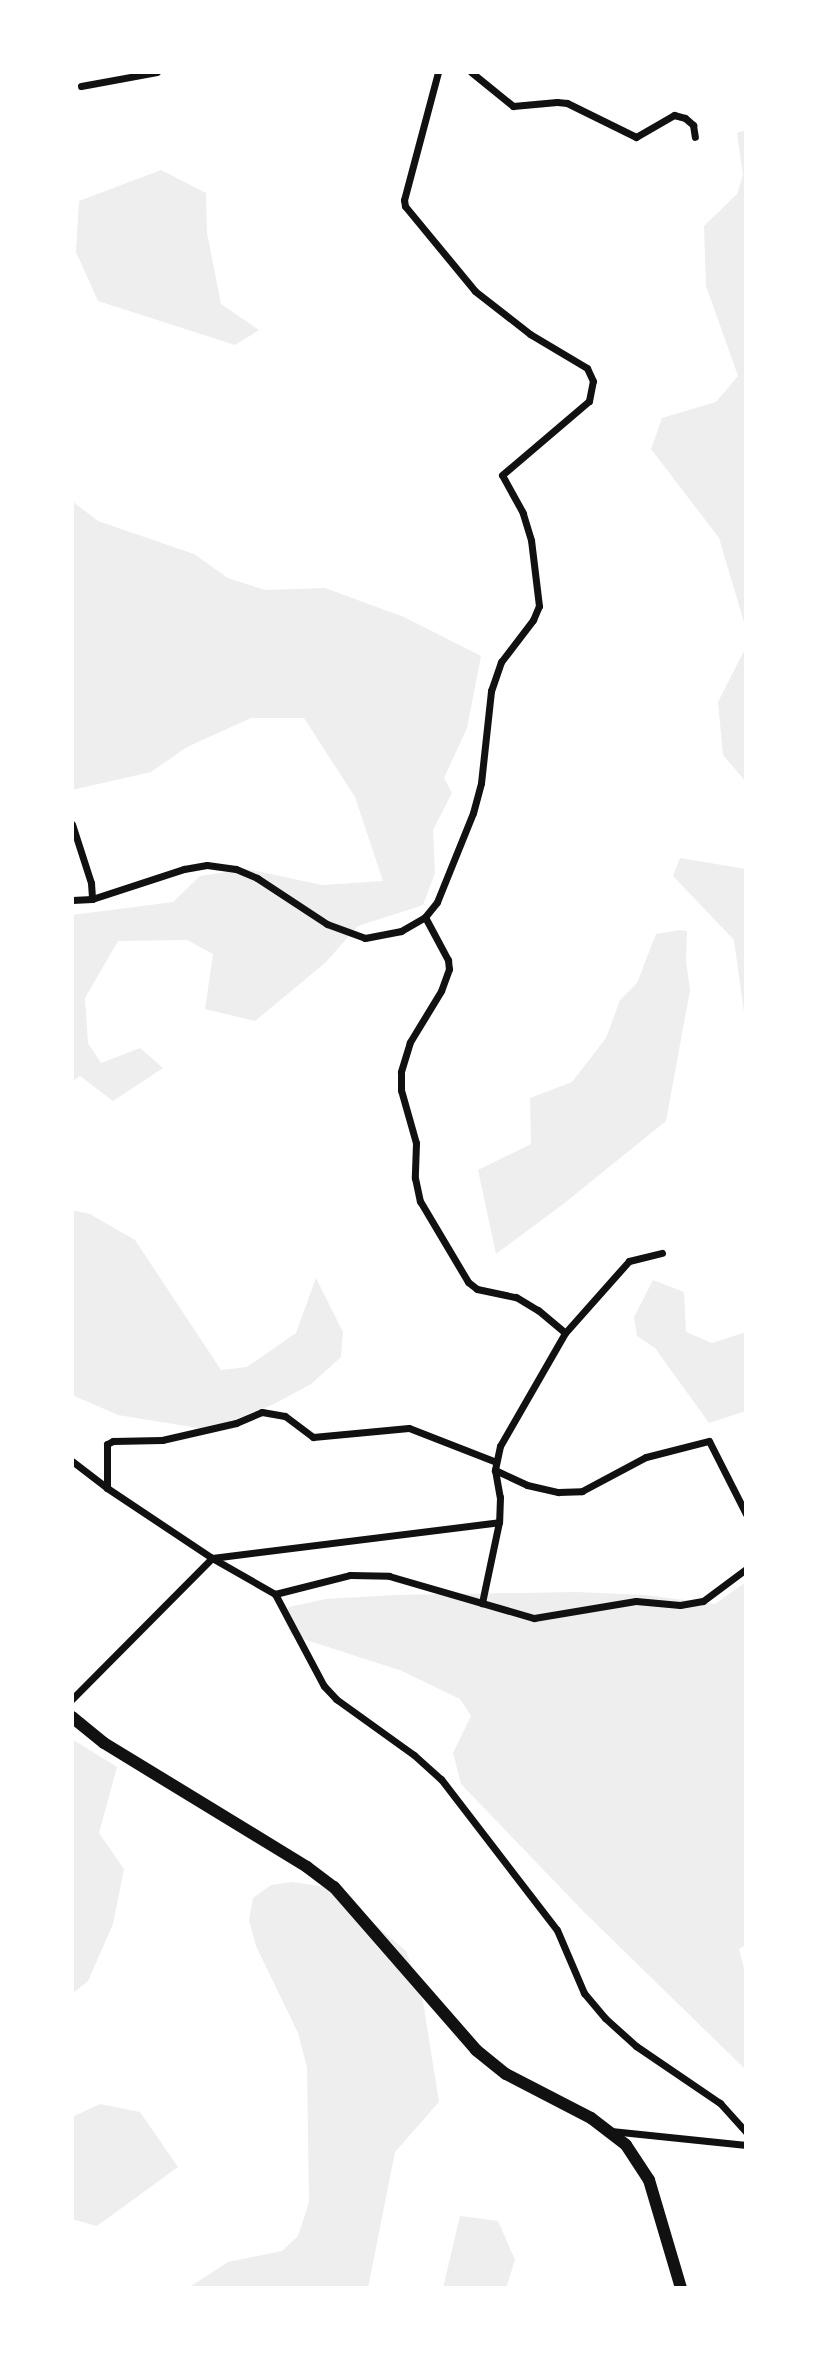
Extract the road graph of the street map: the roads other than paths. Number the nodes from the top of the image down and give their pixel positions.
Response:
1 (156, 72) edge
2 (438, 72) edge
3 (471, 72) edge
4 (81, 86) dead end
5 (695, 137) dead end
6 (72, 824) edge
7 (92, 899) junction
8 (72, 900) edge
9 (425, 917) junction
10 (662, 1253) dead end
11 (565, 1333) junction
12 (72, 1461) edge
13 (496, 1466) junction
14 (107, 1488) junction
15 (746, 1514) edge
16 (499, 1522) junction
17 (212, 1558) junction
18 (746, 1569) edge
19 (275, 1594) junction
20 (482, 1603) junction
21 (72, 1699) edge
22 (72, 1717) edge
23 (610, 2131) junction
24 (746, 2132) edge
25 (745, 2143) edge
26 (681, 2288) edge

1 - 4 street
2 - 9 street
3 - 5 street
6 - 7 street
7 - 8 street
7 - 9 street
9 - 11 street
10 - 11 street
11 - 13 street
12 - 14 street
13 - 14 street
13 - 15 street
13 - 16 street
14 - 17 street
16 - 17 street
16 - 20 street
17 - 19 street
17 - 21 street
18 - 20 street
19 - 20 street
19 - 24 street
22 - 23 street
23 - 25 street
23 - 26 street

